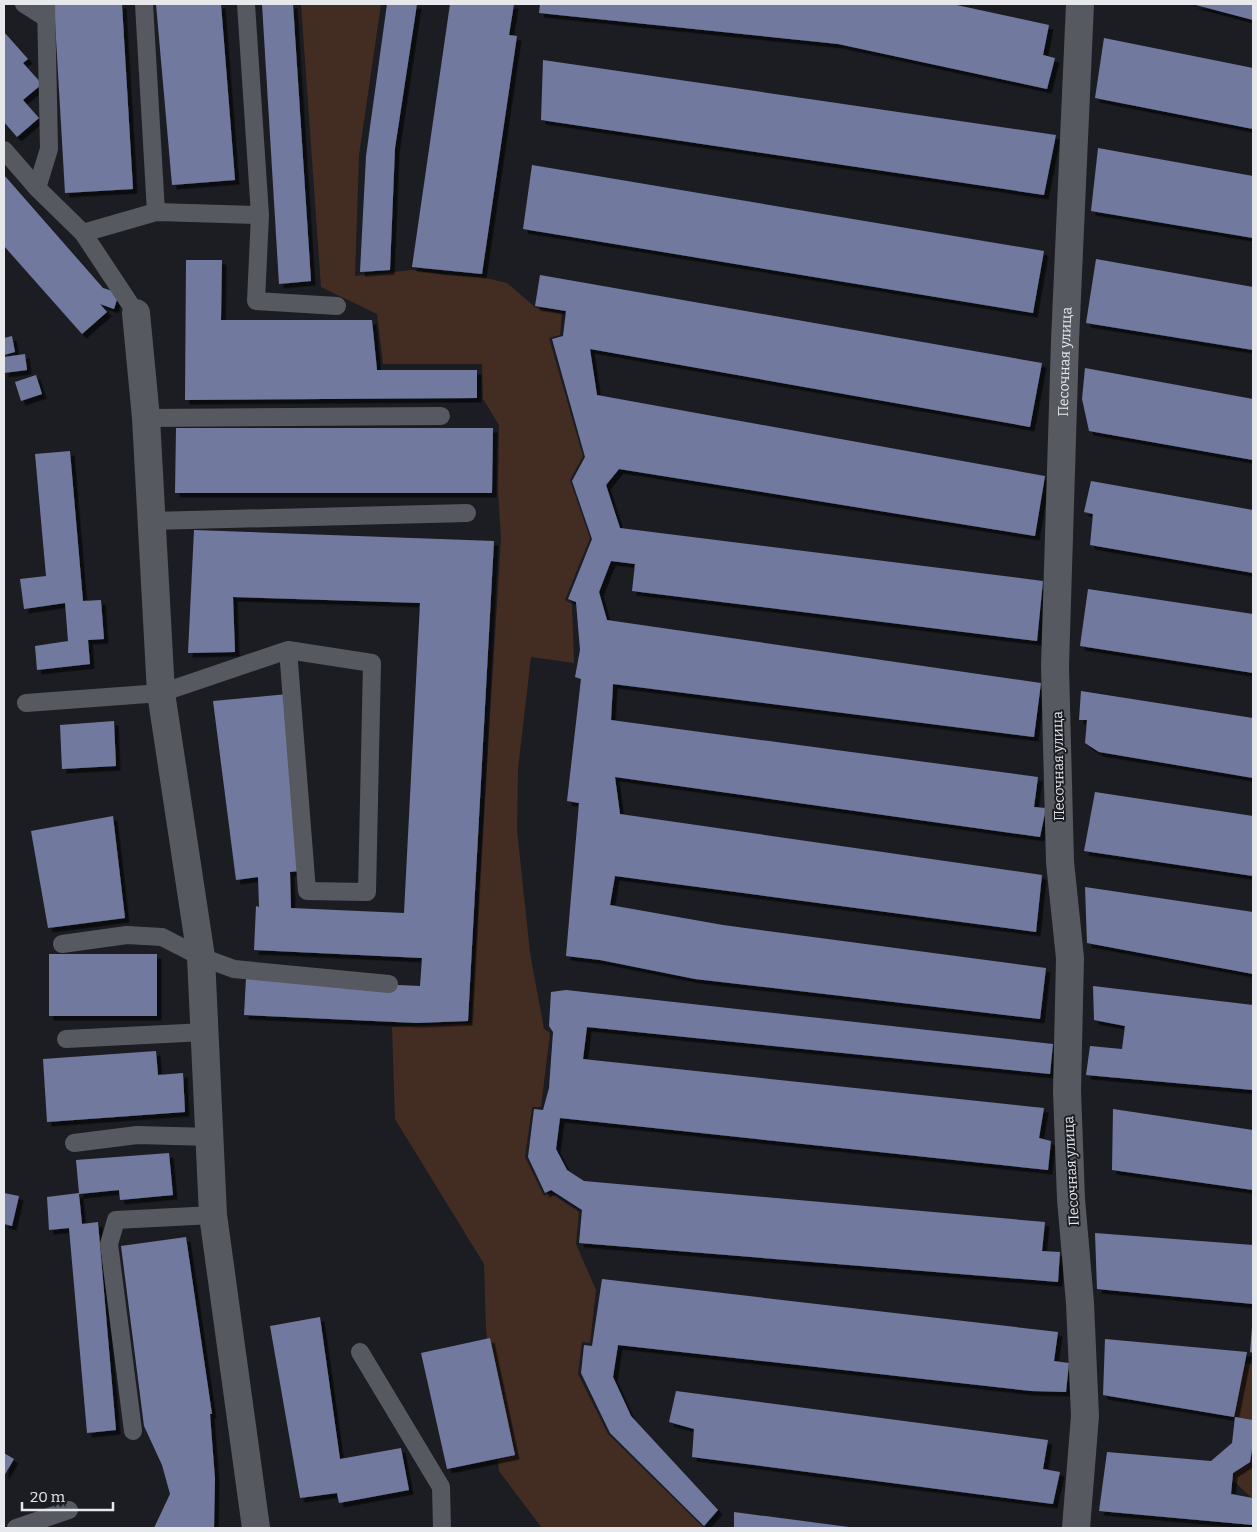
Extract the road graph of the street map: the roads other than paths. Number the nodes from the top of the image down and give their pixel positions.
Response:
1 (24, 4) edge
2 (144, 4) edge
3 (246, 4) edge
4 (1080, 4) edge
5 (46, 11) edge
6 (4, 150) edge
7 (37, 188) junction
8 (156, 212) junction
9 (260, 215) junction
10 (83, 233) junction
11 (337, 306) dead end
12 (136, 313) joint
13 (441, 416) dead end
14 (146, 418) junction
15 (467, 514) dead end
16 (151, 521) junction
17 (288, 650) junction
18 (161, 693) junction
19 (26, 703) dead end
20 (62, 944) dead end
21 (200, 957) junction
22 (389, 984) dead end
23 (205, 1032) junction
24 (66, 1039) dead end
25 (210, 1137) junction
26 (74, 1143) dead end
27 (214, 1215) junction
28 (360, 1352) dead end
29 (133, 1431) dead end
30 (69, 1510) dead end
31 (16, 1528) edge
32 (256, 1528) edge
33 (442, 1528) edge
34 (1076, 1528) edge

1 - 5 lane
2 - 8 lane
3 - 9 lane
4 - 34 street, Песочная улица
5 - 7 lane
6 - 7 lane
7 - 10 lane
8 - 9 lane
8 - 10 lane
9 - 11 lane
10 - 12 lane
12 - 14 street
13 - 14 lane
14 - 16 street
15 - 16 lane
16 - 18 street
17 - 17 lane
17 - 18 lane
18 - 19 lane
18 - 21 street
20 - 21 lane
21 - 22 lane
21 - 23 street
23 - 24 lane
23 - 25 street
25 - 26 lane
25 - 27 street
27 - 29 lane
27 - 32 street
28 - 33 lane
30 - 31 lane

